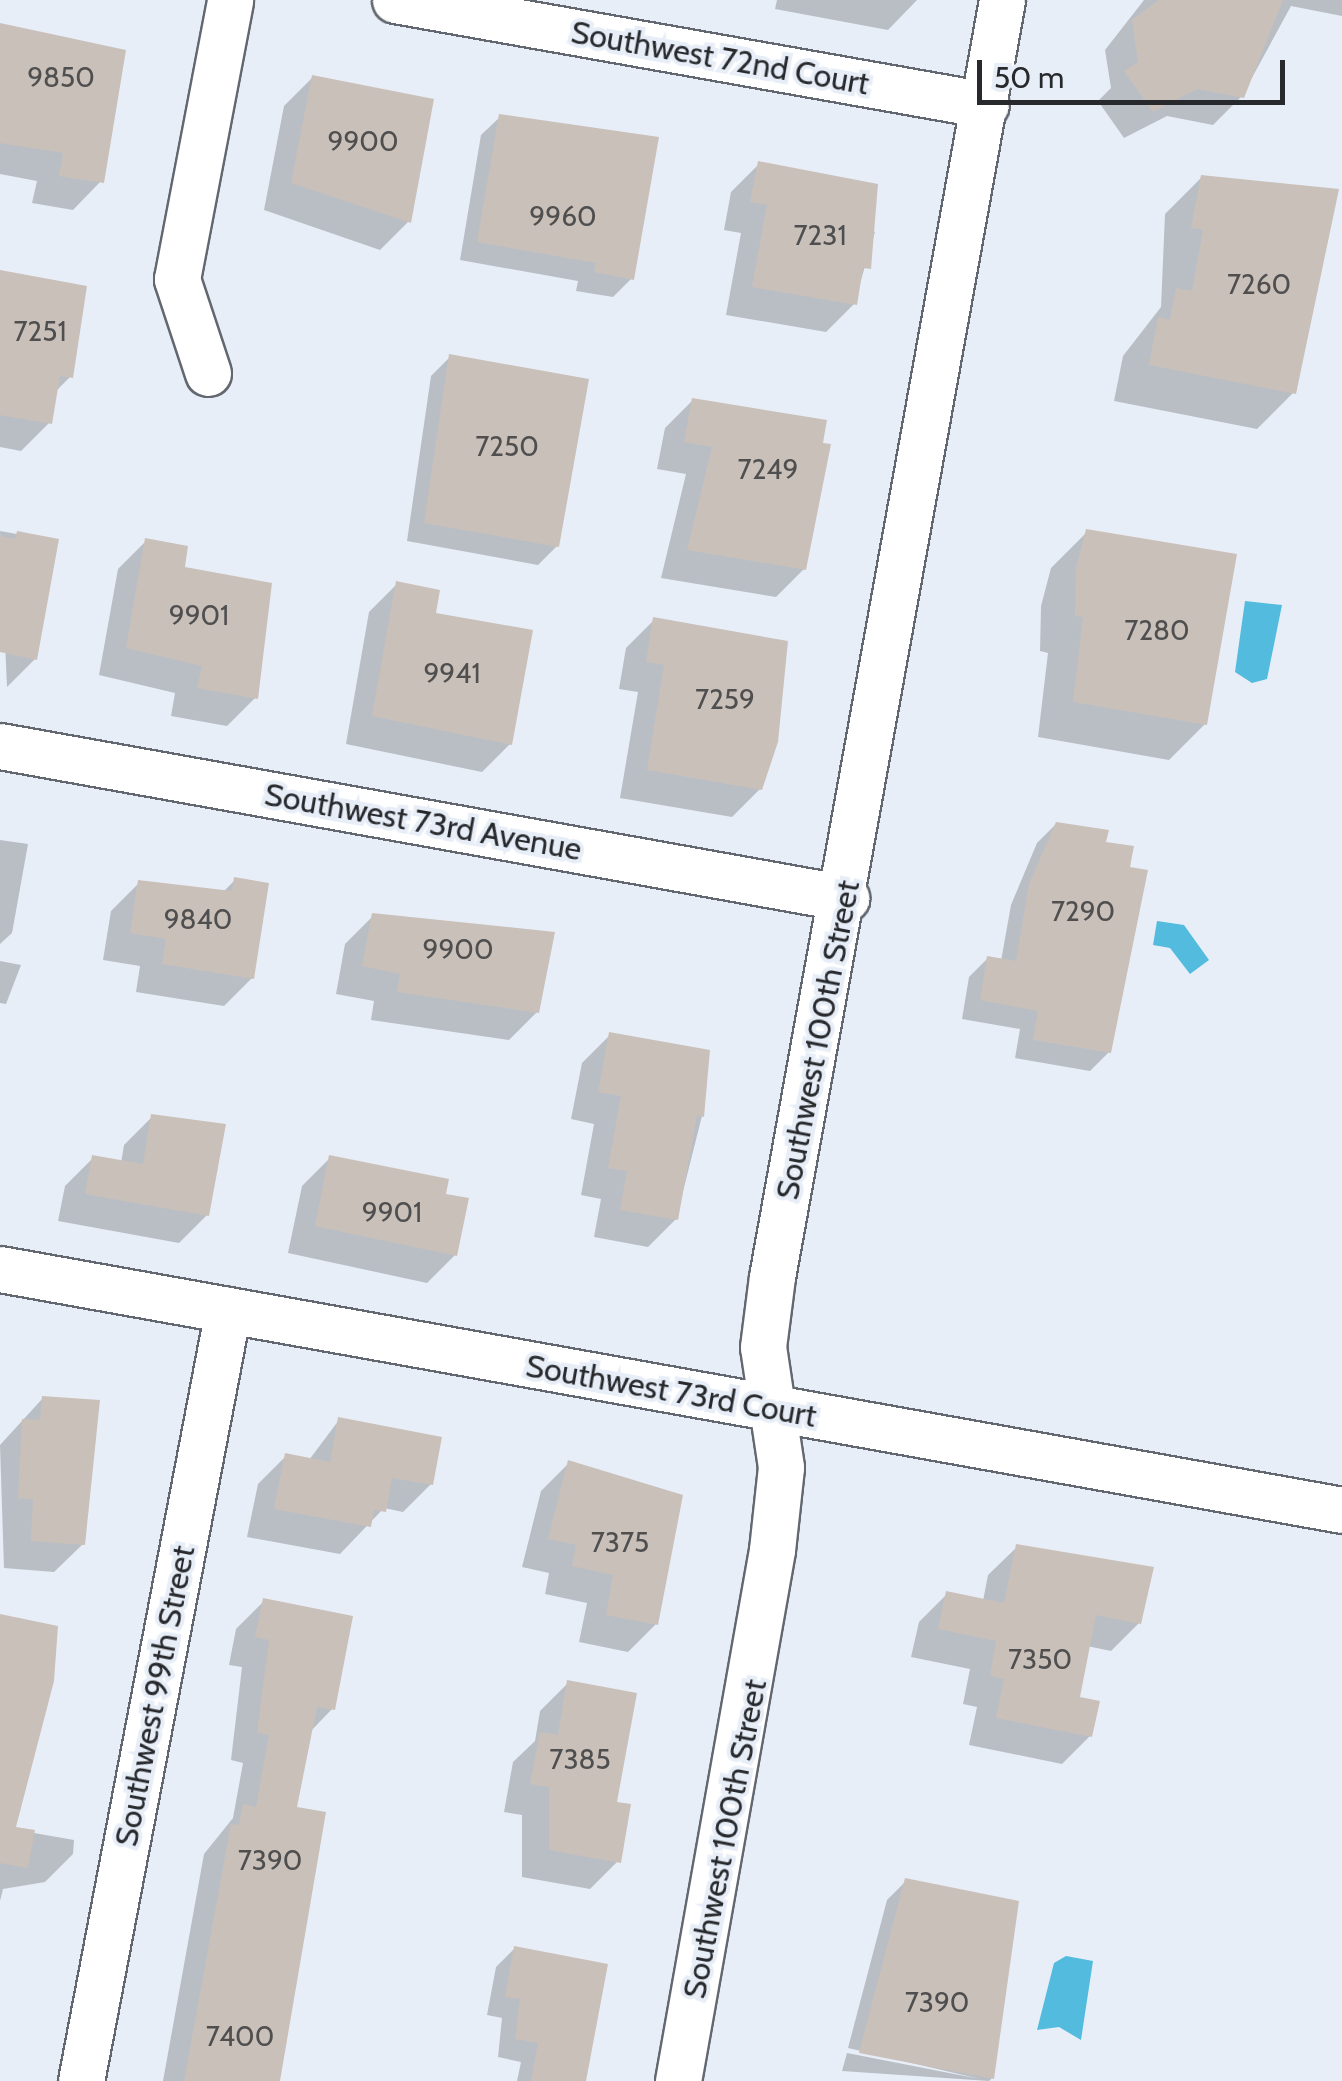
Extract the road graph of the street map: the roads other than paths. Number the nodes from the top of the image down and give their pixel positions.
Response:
1 (230, 0) edge
2 (396, 0) edge
3 (1002, 0) edge
4 (986, 104) junction
5 (208, 373) dead end
6 (0, 746) edge
7 (846, 898) junction
8 (0, 1269) edge
9 (228, 1310) junction
10 (771, 1409) junction
11 (1342, 1510) edge
12 (82, 2081) edge
13 (678, 2081) edge

1 - 5 street
2 - 4 street, Southwest 72nd Court
3 - 4 street, Southwest 100th Street
4 - 7 street, Southwest 100th Street
6 - 7 street, Southwest 73rd Avenue
7 - 10 street, Southwest 100th Street
8 - 9 street, Southwest 73rd Court
9 - 10 street, Southwest 73rd Court
9 - 12 street, Southwest 99th Street
10 - 11 street, Southwest 73rd Court
10 - 13 street, Southwest 100th Street

